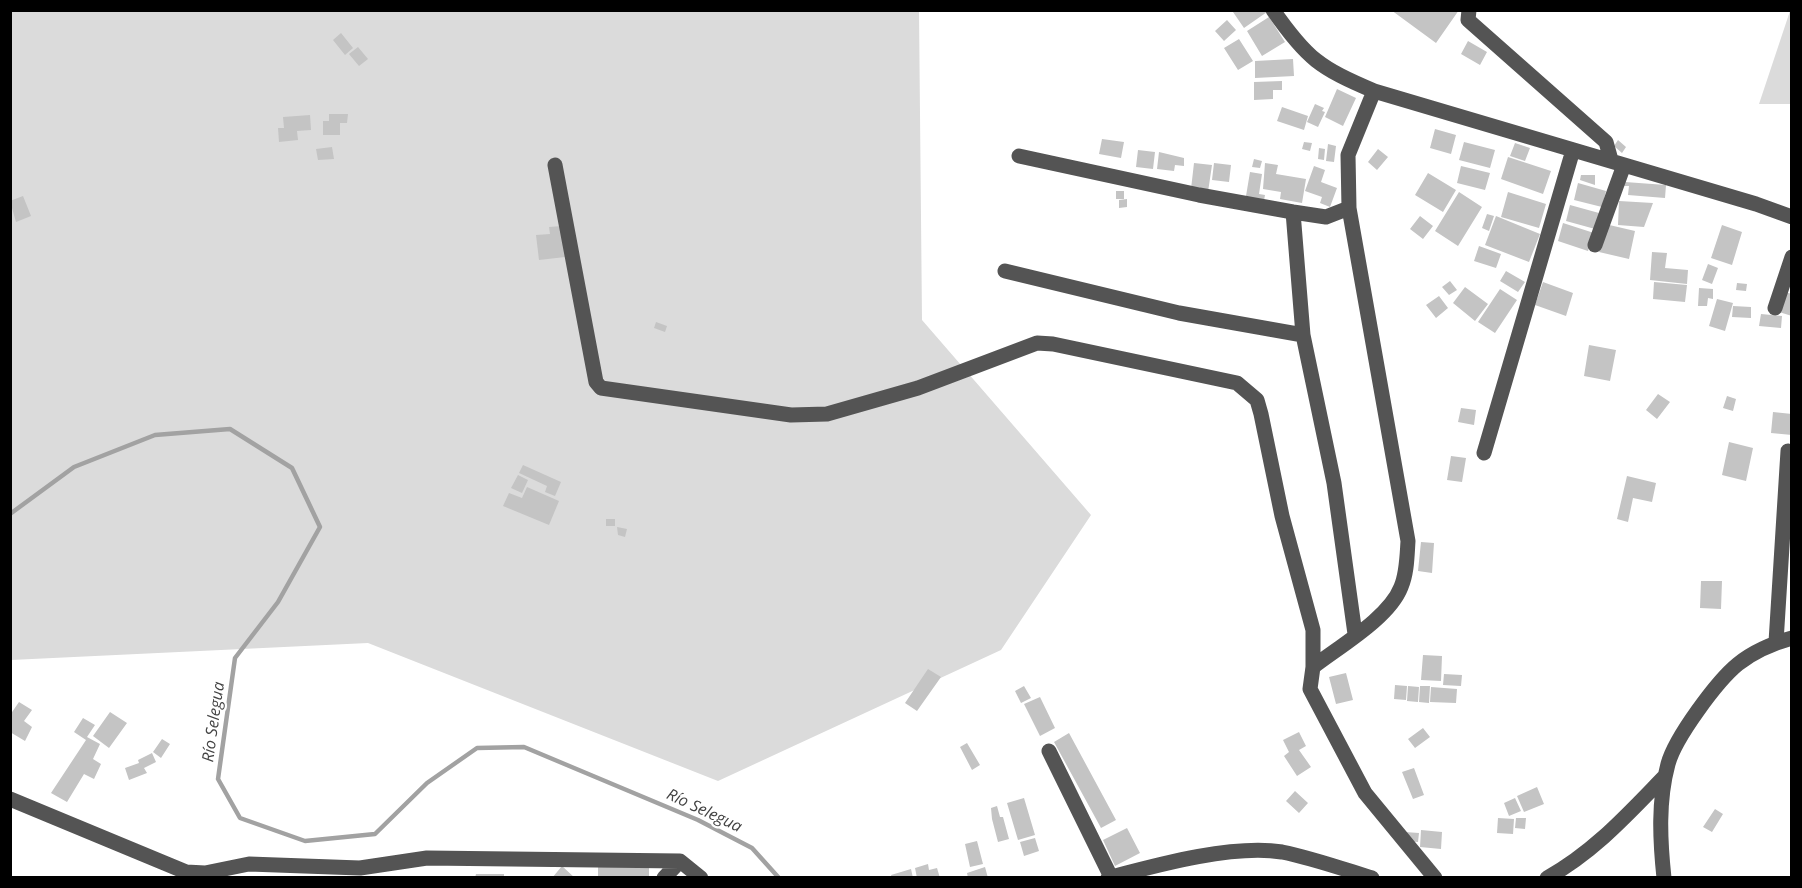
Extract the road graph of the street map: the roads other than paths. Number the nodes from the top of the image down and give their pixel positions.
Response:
1 (1273, 10) edge
2 (1469, 10) edge
3 (1374, 91) junction
4 (1573, 150) junction
5 (1018, 156) dead end
6 (1617, 162) junction
7 (555, 165) dead end
8 (1349, 208) junction
9 (1293, 212) junction
10 (1791, 217) edge
11 (1595, 245) dead end
12 (1791, 257) edge
13 (1005, 271) dead end
14 (1775, 308) dead end
15 (1303, 334) junction
16 (1788, 451) dead end
17 (1484, 453) dead end
18 (1355, 634) junction
19 (1791, 638) edge
20 (1776, 642) junction
21 (1313, 667) junction
22 (1049, 751) dead end
23 (1665, 776) junction
24 (10, 799) edge
25 (680, 861) junction
26 (1110, 877) edge
27 (664, 878) edge
28 (701, 878) edge
29 (1372, 878) edge
30 (1435, 878) edge
31 (1547, 878) edge
32 (1664, 878) edge

1 - 3 street
2 - 6 street
3 - 4 street
3 - 8 street
4 - 6 street
4 - 17 street
5 - 9 street
6 - 10 street
6 - 11 street
7 - 21 street
8 - 9 street
8 - 18 street
9 - 15 street
12 - 14 street
13 - 15 street
15 - 18 street
16 - 20 street
18 - 21 street
19 - 20 street
20 - 23 street
21 - 30 street
22 - 26 street
23 - 31 street
23 - 32 street
24 - 25 street
25 - 27 street
25 - 28 street
26 - 29 street

